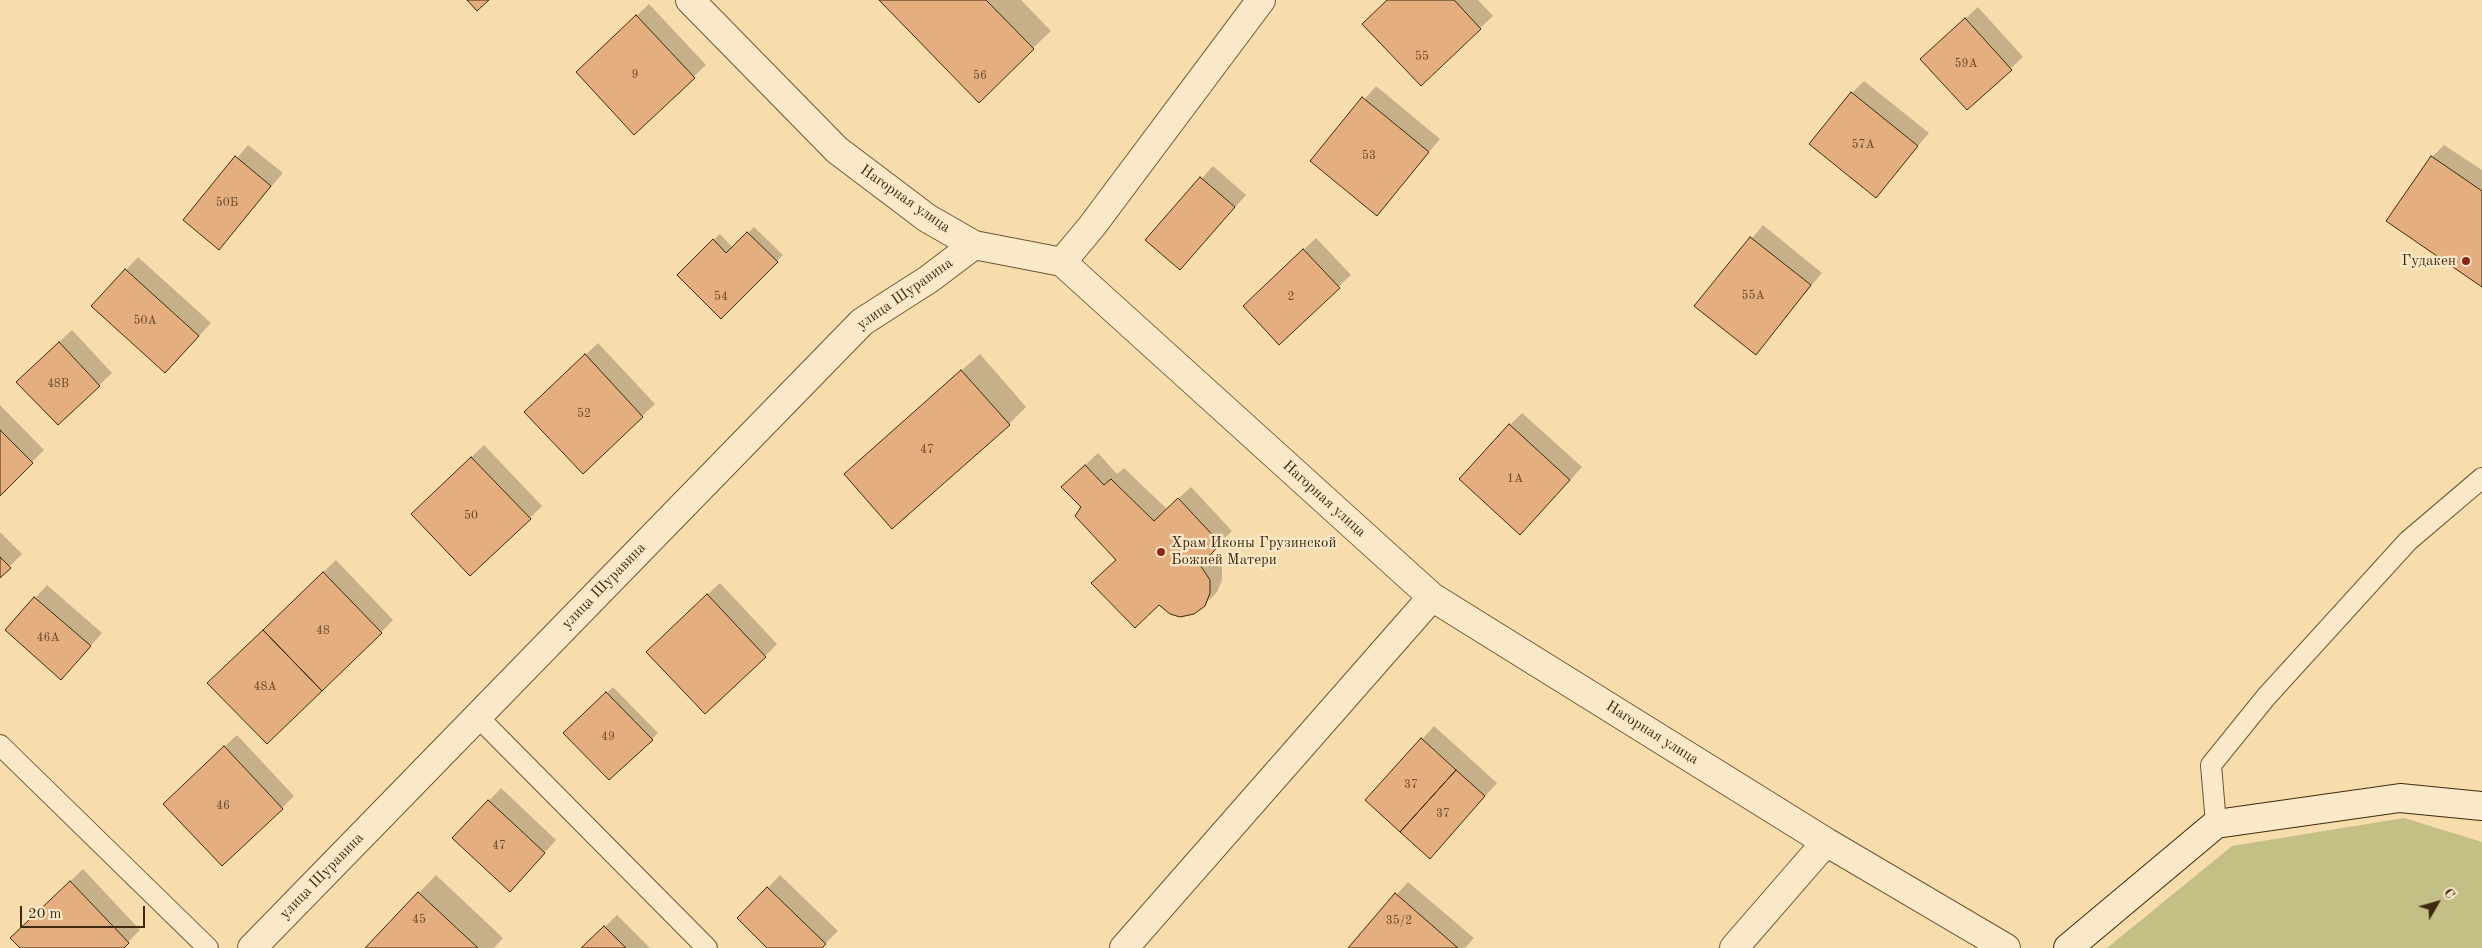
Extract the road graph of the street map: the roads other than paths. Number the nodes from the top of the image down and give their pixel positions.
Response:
1 (690, 0) edge
2 (1261, 0) edge
3 (974, 245) junction
4 (1062, 262) junction
5 (2482, 478) edge
6 (1432, 597) junction
7 (477, 716) junction
8 (0, 746) edge
9 (2482, 806) edge
10 (2216, 824) junction
11 (1826, 842) junction
12 (208, 948) edge
13 (252, 948) edge
14 (707, 948) edge
15 (1124, 948) edge
16 (1734, 948) edge
17 (2006, 948) edge
18 (2068, 948) edge

1 - 3 street, Нагорная улица
2 - 4 street
3 - 4 street, Нагорная улица
3 - 7 street, улица Шуравина
4 - 6 street, Нагорная улица
5 - 10 lane
6 - 11 street, Нагорная улица
6 - 15 street
7 - 13 street, улица Шуравина
7 - 14 lane
8 - 12 lane
9 - 10 street
10 - 18 street
11 - 16 street
11 - 17 street, Нагорная улица

